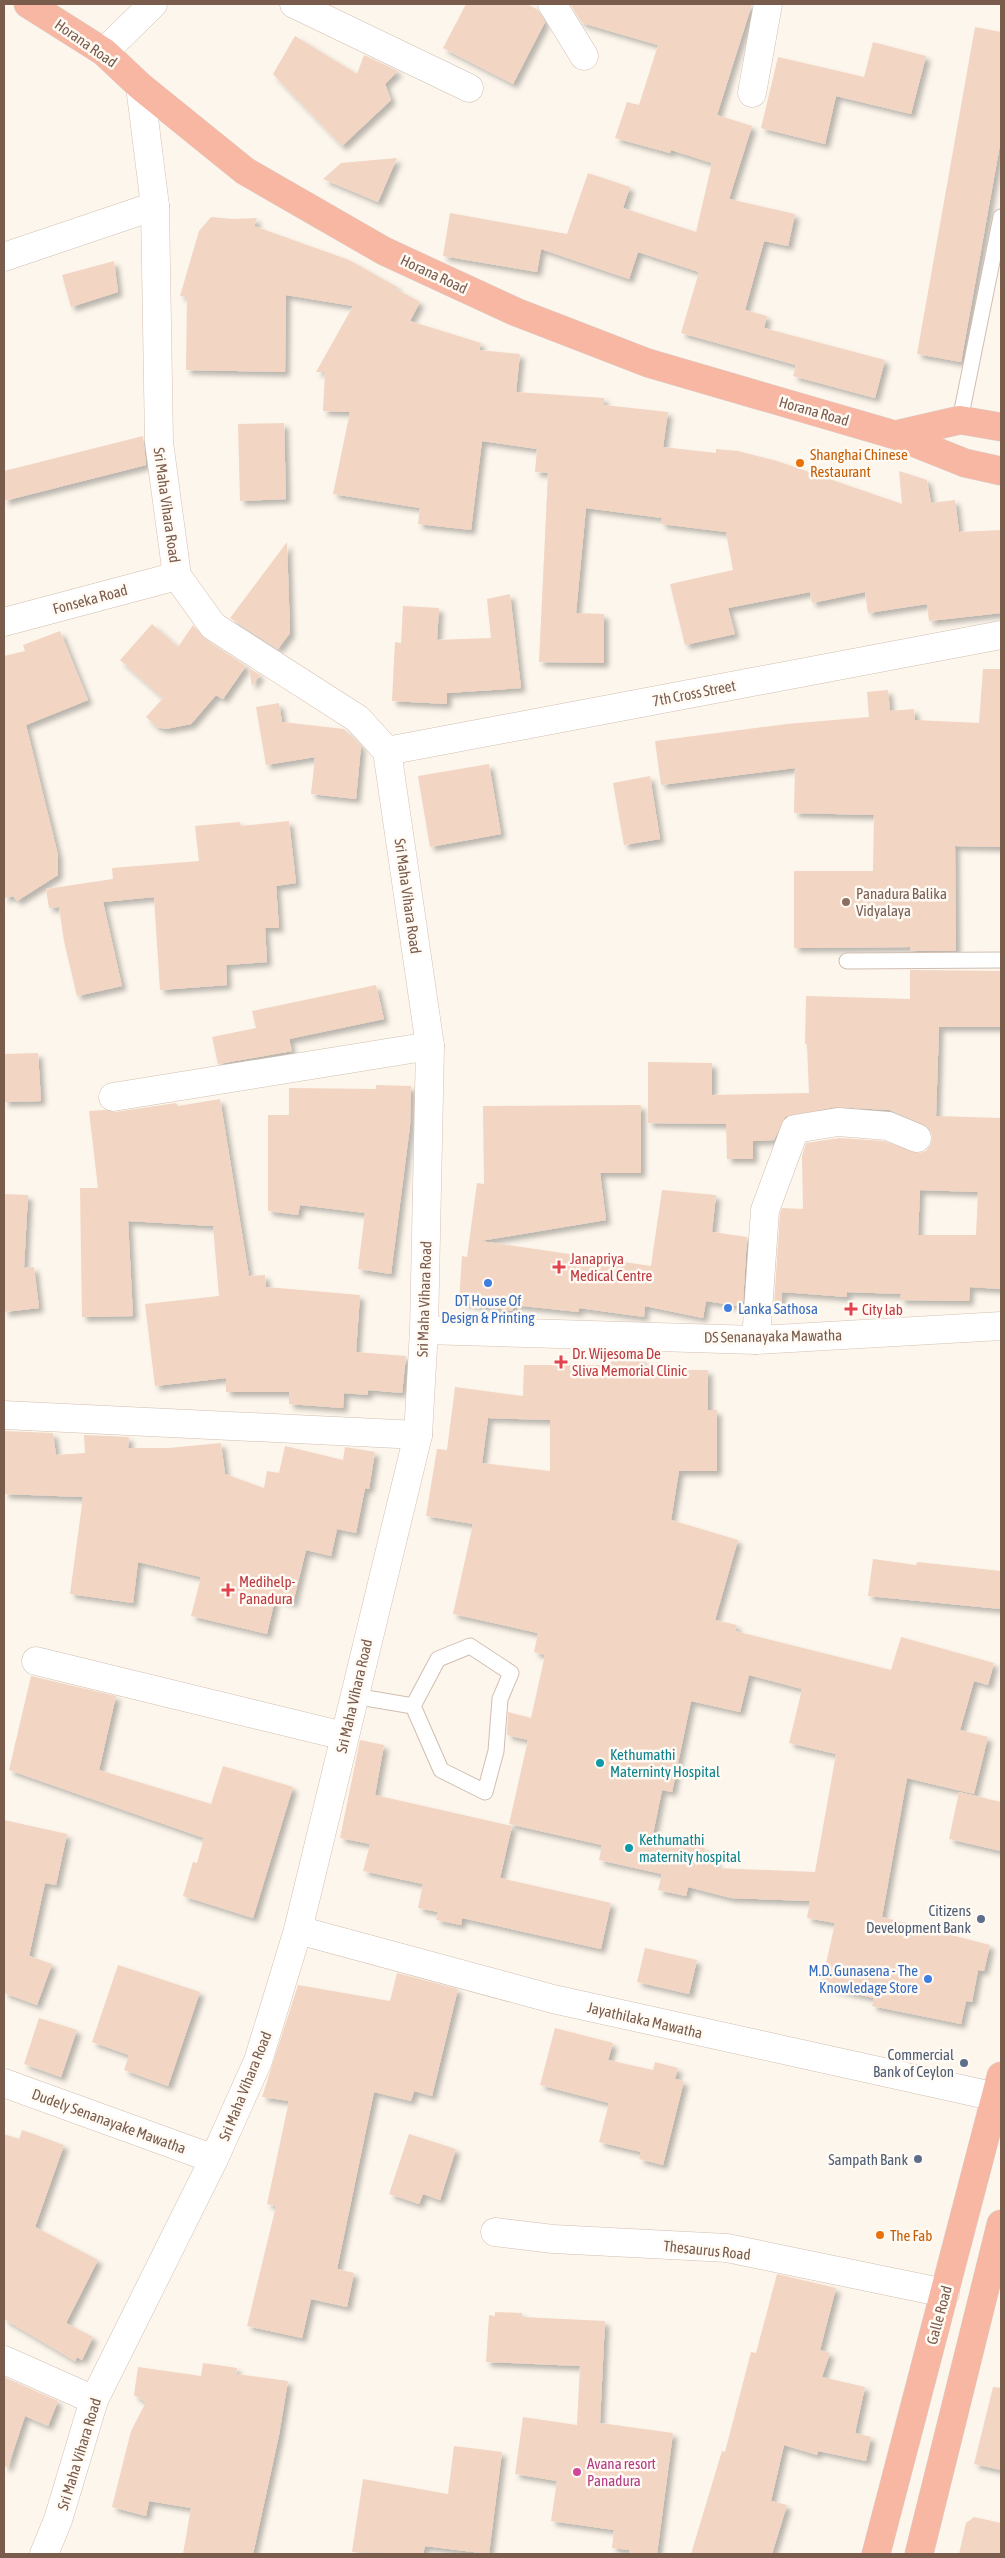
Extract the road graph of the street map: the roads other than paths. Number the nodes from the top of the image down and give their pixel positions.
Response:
1 (28, 4) edge
2 (153, 4) edge
3 (294, 4) edge
4 (552, 4) edge
5 (768, 4) edge
6 (104, 52) junction
7 (584, 56) dead end
8 (140, 86) junction
9 (469, 88) dead end
10 (752, 93) dead end
11 (155, 206) junction
12 (1001, 217) edge
13 (4, 257) edge
14 (960, 420) junction
15 (1001, 427) edge
16 (895, 435) junction
17 (1001, 471) edge
18 (177, 576) junction
19 (4, 622) edge
20 (1001, 635) edge
21 (387, 751) junction
22 (848, 960) dead end
23 (1001, 960) edge
24 (430, 1046) junction
25 (113, 1097) dead end
26 (917, 1138) dead end
27 (1001, 1326) edge
28 (424, 1330) junction
29 (756, 1340) junction
30 (4, 1415) edge
31 (418, 1435) junction
32 (36, 1661) dead end
33 (354, 1696) junction
34 (413, 1706) junction
35 (344, 1736) junction
36 (298, 1930) junction
37 (4, 2083) edge
38 (999, 2091) edge
39 (214, 2159) junction
40 (1001, 2224) edge
41 (495, 2232) dead end
42 (944, 2293) junction
43 (4, 2360) edge
44 (94, 2400) junction
45 (44, 2554) edge
46 (876, 2554) edge
47 (919, 2554) edge

1 - 6 highway, Horana Road
2 - 6 street
3 - 9 street
4 - 7 street
5 - 10 street
6 - 8 highway, Horana Road
8 - 11 street, Sri Maha Vihara Road
8 - 16 highway, Horana Road
11 - 13 street
11 - 18 street, Sri Maha Vihara Road
12 - 14 lane
14 - 15 highway, Horana Road
14 - 16 highway, Horana Road
16 - 17 highway, Horana Road
18 - 19 street, Fonseka Road
18 - 21 street, Sri Maha Vihara Road
20 - 21 street, 7th Cross Street
21 - 24 street, Sri Maha Vihara Road
22 - 23 lane
24 - 25 street
24 - 28 street, Sri Maha Vihara Road
26 - 29 street
27 - 29 street, DS Senanayaka Mawatha
28 - 29 street, DS Senanayaka Mawatha
28 - 31 street, Sri Maha Vihara Road
30 - 31 street
31 - 33 street, Sri Maha Vihara Road
32 - 35 street
33 - 34 lane
33 - 35 street, Sri Maha Vihara Road
34 - 34 lane
35 - 36 street, Sri Maha Vihara Road
36 - 38 street, Jayathilaka Mawatha
36 - 39 street, Sri Maha Vihara Road
37 - 39 street, Dudely Senanayake Mawatha
38 - 42 highway, Galle Road
39 - 44 street, Sri Maha Vihara Road
40 - 47 highway
41 - 42 street, Thesaurus Road
42 - 46 highway, Galle Road
43 - 44 street
44 - 45 street, Sri Maha Vihara Road

